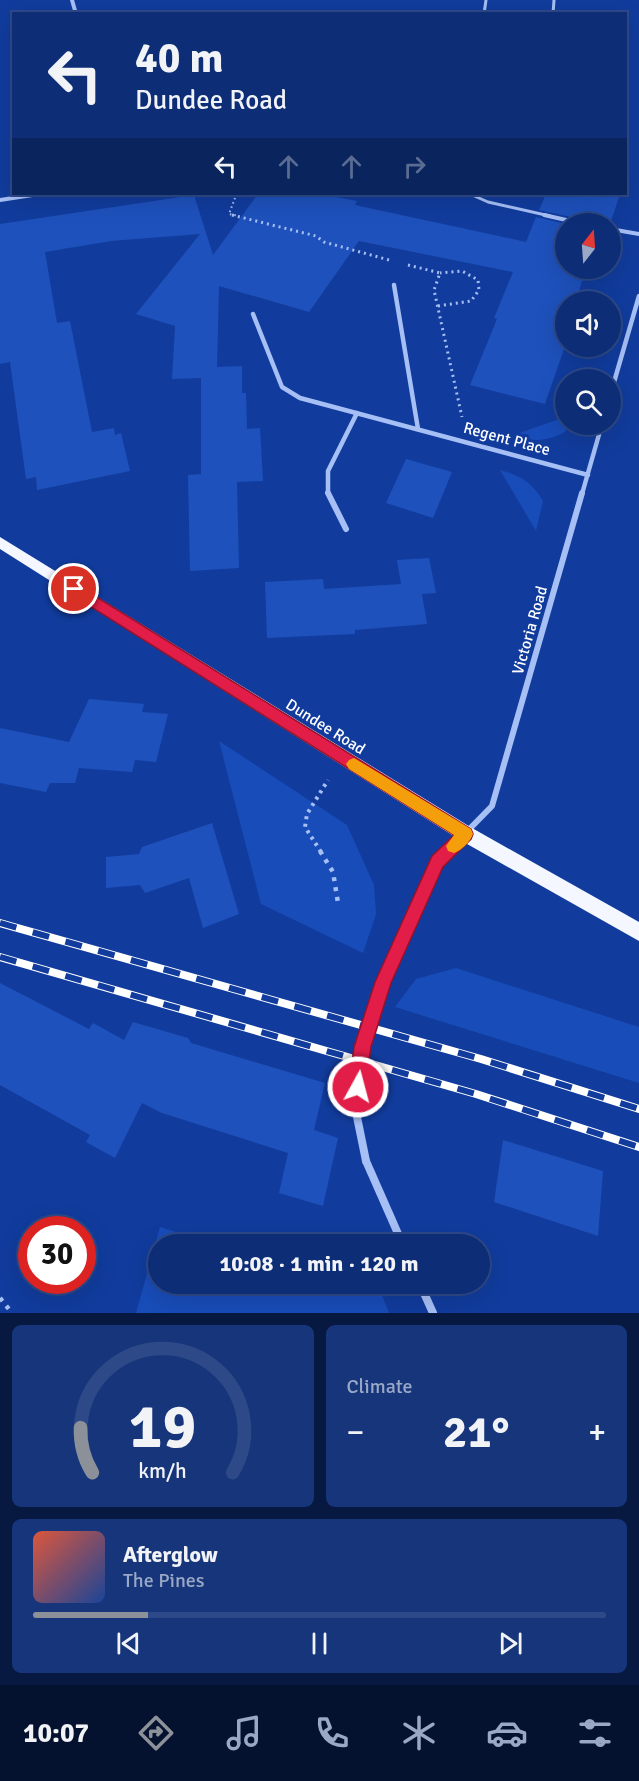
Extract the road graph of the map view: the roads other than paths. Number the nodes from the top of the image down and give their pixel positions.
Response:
1 (32, 195) edge
2 (472, 195) edge
3 (0, 200) edge
4 (555, 217) edge
5 (621, 231) edge
6 (639, 234) edge
7 (393, 285) dead end
8 (639, 296) edge
9 (253, 314) dead end
10 (618, 369) edge
11 (357, 413) junction
12 (418, 429) junction
13 (600, 435) edge
14 (588, 475) junction
15 (346, 529) dead end
16 (0, 542) edge
17 (466, 834) junction
18 (639, 932) edge
19 (398, 1234) edge
20 (424, 1294) edge
21 (433, 1313) edge

1 - 3 street
2 - 4 lane
5 - 6 lane
7 - 12 street
8 - 10 street
9 - 11 street, Regent Place
11 - 12 street, Regent Place
11 - 15 street
12 - 14 street, Regent Place
13 - 14 street, Victoria Road
14 - 17 street, Victoria Road
16 - 17 main road, Dundee Road
17 - 18 main road, Dundee Road
17 - 19 street, Victoria Road, bridge
20 - 21 street

